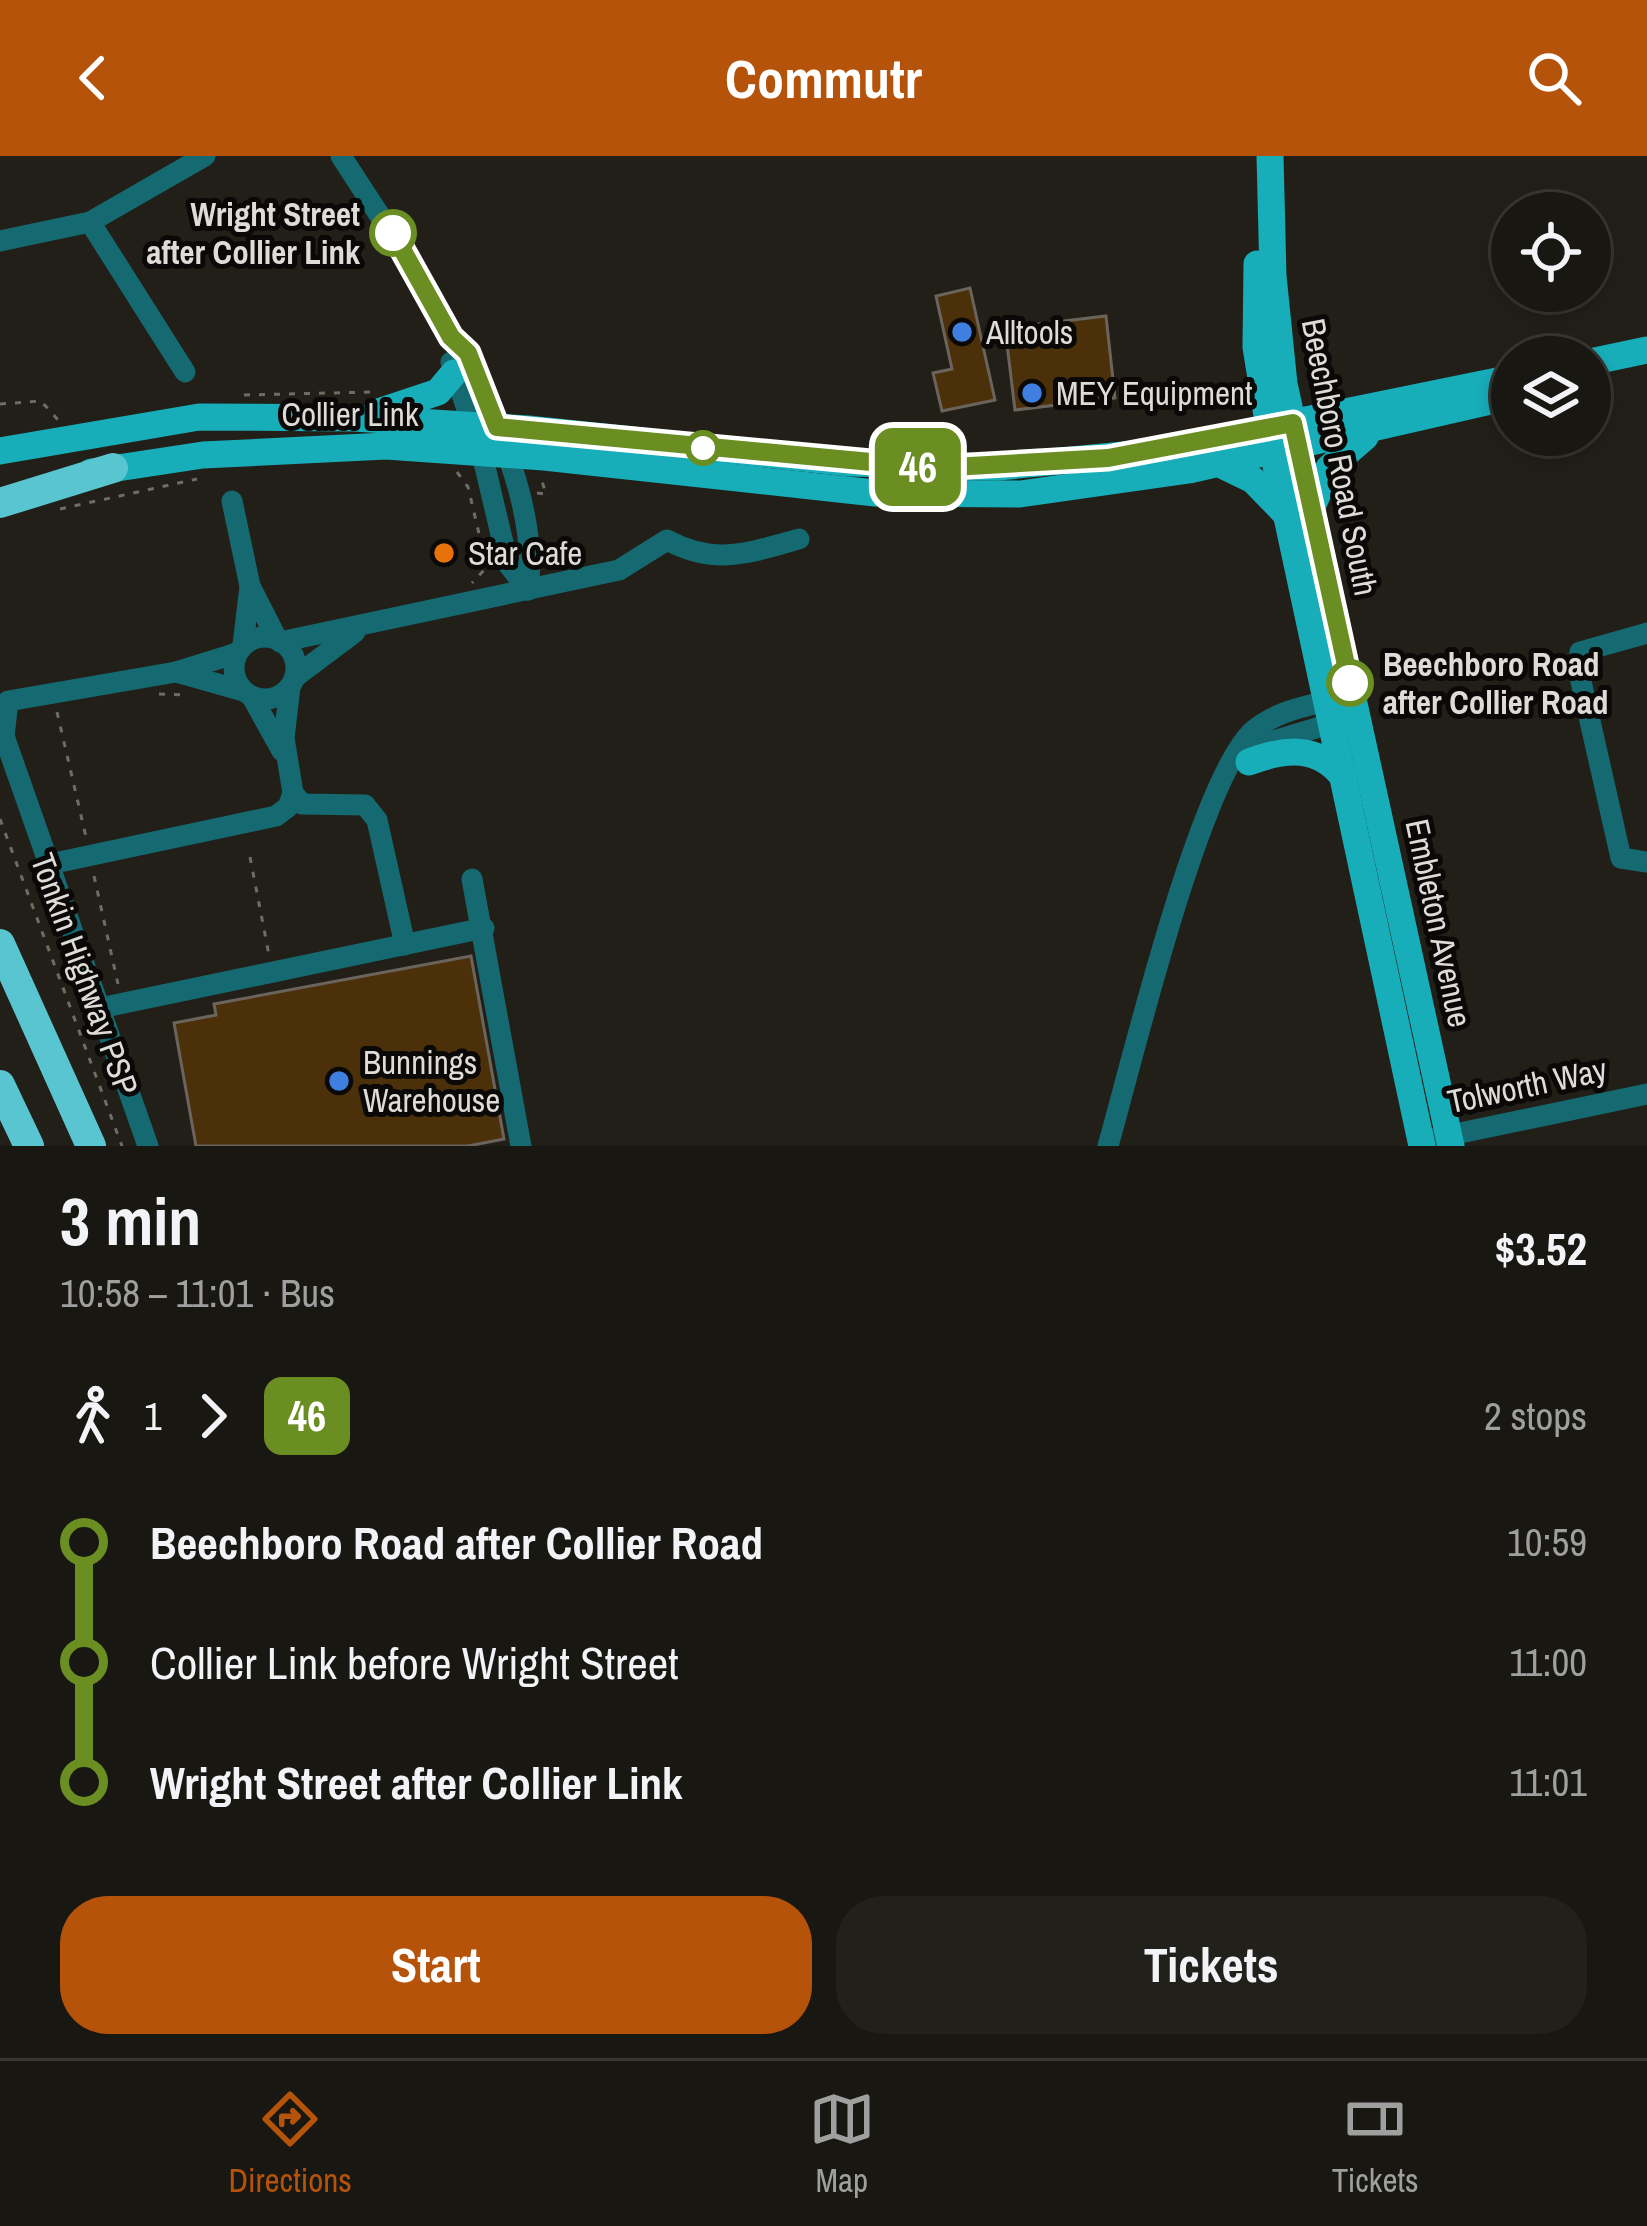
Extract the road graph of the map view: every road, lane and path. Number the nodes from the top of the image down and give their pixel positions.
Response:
1 (205, 156) edge
2 (341, 156) edge
3 (1270, 158) edge
4 (90, 222) junction
5 (0, 242) edge
6 (451, 337) junction
7 (1647, 350) edge
8 (1611, 358) edge
9 (1281, 362) junction
10 (1647, 364) edge
11 (185, 371) dead end
12 (1611, 372) edge
13 (454, 374) junction
14 (1491, 382) edge
15 (1491, 401) edge
16 (0, 404) edge
17 (1342, 413) junction
18 (354, 418) junction
19 (1373, 431) junction
20 (1283, 437) junction
21 (64, 438) junction
22 (490, 440) junction
23 (0, 452) edge
24 (1220, 464) junction
25 (113, 468) junction
26 (442, 470) dead end
27 (205, 476) dead end
28 (0, 493) edge
29 (0, 502) edge
30 (232, 502) dead end
31 (57, 510) dead end
32 (1299, 512) junction
33 (799, 539) dead end
34 (250, 586) junction
35 (454, 587) dead end
36 (528, 590) junction
37 (377, 622) junction
38 (1647, 633) edge
39 (279, 640) junction
40 (240, 649) junction
41 (176, 672) junction
42 (293, 682) junction
43 (151, 694) dead end
44 (247, 694) junction
45 (187, 695) dead end
46 (1342, 709) junction
47 (285, 757) junction
48 (1240, 766) junction
49 (1344, 778) junction
50 (292, 793) junction
51 (0, 819) edge
52 (1386, 845) junction
53 (250, 857) dead end
54 (1647, 862) edge
55 (50, 864) junction
56 (472, 879) dead end
57 (1372, 904) junction
58 (484, 928) junction
59 (0, 944) edge
60 (406, 945) junction
61 (272, 967) dead end
62 (100, 1008) junction
63 (0, 1085) edge
64 (1647, 1094) edge
65 (1436, 1142) edge
66 (29, 1146) edge
67 (91, 1146) edge
68 (122, 1146) edge
69 (148, 1146) edge
70 (521, 1146) edge
71 (1108, 1146) edge

1 - 4 street
2 - 6 street
3 - 9 main road, Beechboro Road South
3 - 20 main road, Beechboro Road South
4 - 5 street
4 - 11 street
6 - 13 street
6 - 22 street
7 - 8 main road
9 - 17 main road
9 - 20 main road, Beechboro Road South
10 - 12 main road
13 - 18 main road
13 - 22 street
14 - 17 main road
15 - 19 main road
16 - 21 path
17 - 20 main road
18 - 21 main road, Collier Link
18 - 22 main road, Collier Link
19 - 20 main road
19 - 32 main road
20 - 22 main road, Collier Link
20 - 24 main road, Collier Link
20 - 32 main road, Beechboro Road South
21 - 23 main road, Collier Link
22 - 24 main road, Collier Link
22 - 25 main road, Collier Link
22 - 36 street
24 - 32 main road
25 - 28 main road, Collier Link
25 - 29 highway
26 - 35 path
27 - 31 path
30 - 34 street
32 - 46 main road, Beechboro Road South
33 - 36 street
34 - 39 street
34 - 40 street
36 - 37 street
37 - 39 street
37 - 42 street
38 - 54 street
39 - 40 street
39 - 42 street
40 - 41 street
40 - 44 street
41 - 44 street
41 - 55 street
42 - 44 street
42 - 47 street
43 - 45 path
44 - 47 street
46 - 48 street
46 - 49 main road, Embleton Avenue
46 - 52 main road, Embleton Avenue
47 - 50 street
48 - 49 main road
48 - 71 street
49 - 57 main road, Embleton Avenue
50 - 55 street
50 - 60 street
51 - 68 path, Tonkin Highway PSP
52 - 57 main road
52 - 65 main road, Embleton Avenue
53 - 61 path
55 - 62 street
56 - 58 street
57 - 65 main road, Embleton Avenue
58 - 60 street
58 - 70 street
59 - 67 highway
60 - 62 street
62 - 69 street
63 - 66 highway
64 - 65 street, Tolworth Way

